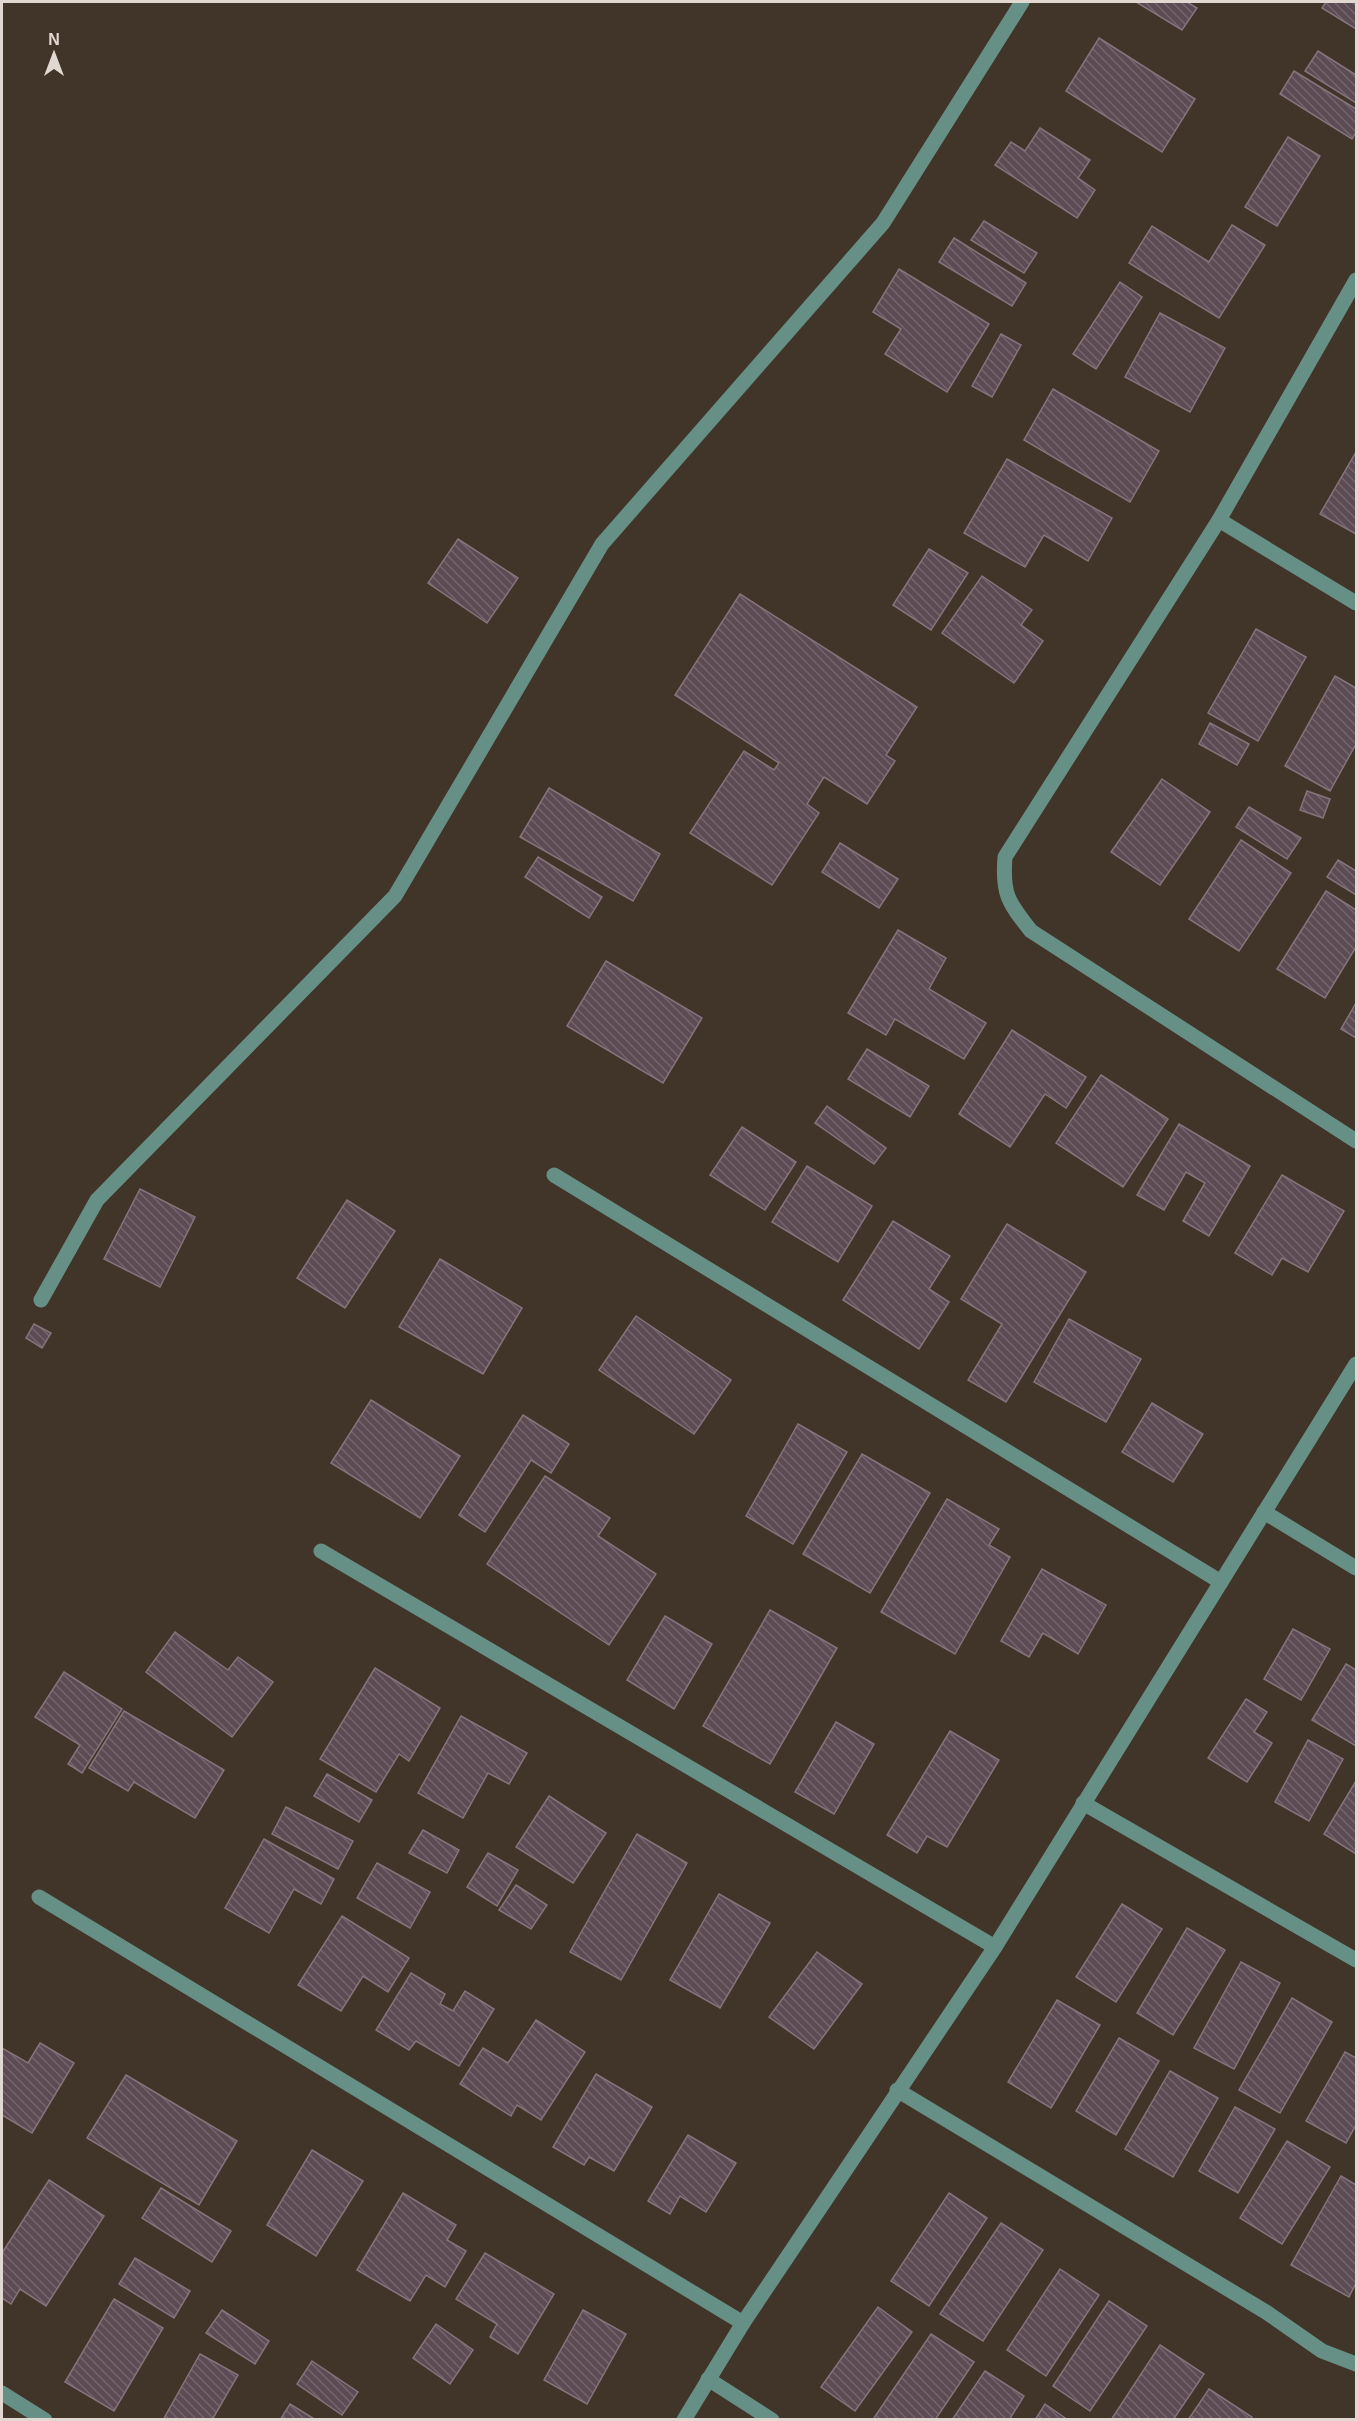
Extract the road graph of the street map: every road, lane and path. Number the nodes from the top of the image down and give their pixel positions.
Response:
1 (1022, 2) edge
2 (1356, 280) edge
3 (1219, 519) junction
4 (1356, 603) edge
5 (1356, 1141) edge
6 (554, 1175) dead end
7 (41, 1300) dead end
8 (1356, 1364) edge
9 (1264, 1512) junction
10 (321, 1551) dead end
11 (1356, 1568) edge
12 (1221, 1582) junction
13 (1083, 1803) junction
14 (39, 1897) dead end
15 (995, 1947) junction
16 (1356, 1960) edge
17 (897, 2090) junction
18 (743, 2323) junction
19 (1356, 2364) edge
20 (708, 2379) junction
21 (2, 2393) edge
22 (45, 2420) edge
23 (684, 2420) edge
24 (772, 2420) edge

1 - 7 street
2 - 3 street
3 - 4 street
3 - 5 street
6 - 12 street
8 - 9 street
9 - 11 street
9 - 12 street
10 - 15 street
12 - 13 street
13 - 15 street
13 - 16 street
14 - 18 street
15 - 17 street
17 - 18 street
17 - 19 street
18 - 20 street
20 - 23 street
20 - 24 street
21 - 22 street

